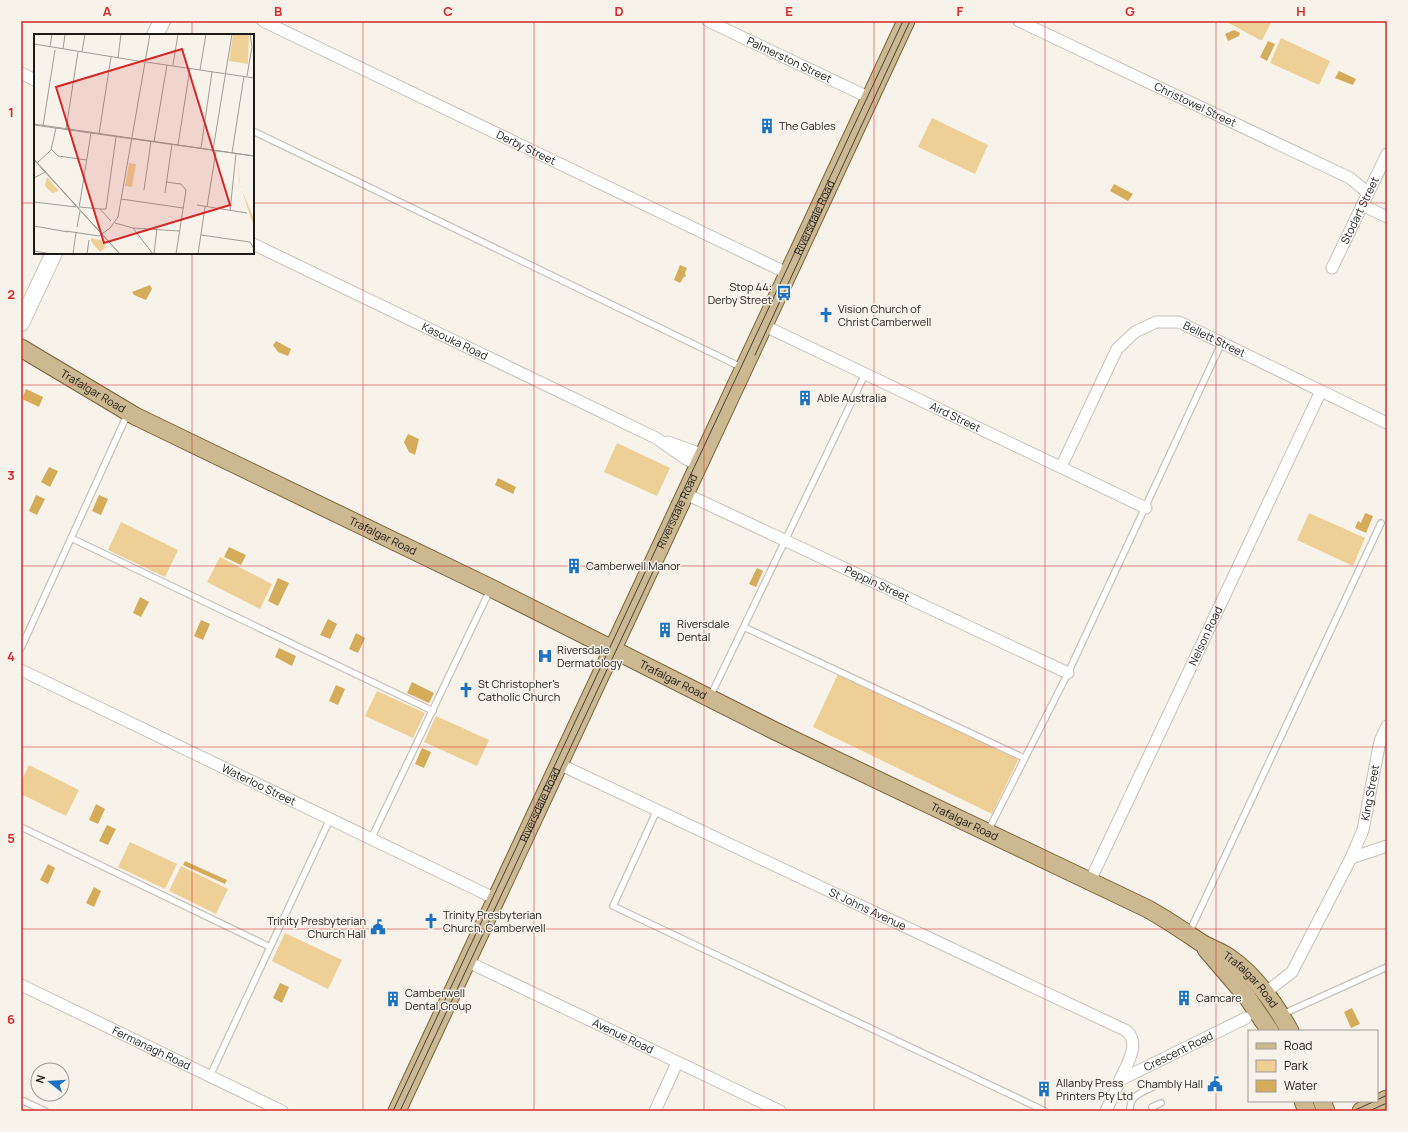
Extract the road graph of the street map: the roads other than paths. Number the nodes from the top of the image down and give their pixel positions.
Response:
1 (162, 21) edge
2 (263, 21) edge
3 (708, 21) edge
4 (906, 21) edge
5 (1019, 21) edge
6 (156, 34) edge
7 (21, 73) edge
8 (34, 80) edge
9 (870, 98) junction
10 (254, 131) edge
11 (1387, 154) edge
12 (1368, 193) junction
13 (1362, 205) junction
14 (1387, 217) edge
15 (254, 244) edge
16 (54, 254) edge
17 (1332, 268) dead end
18 (789, 274) junction
19 (21, 323) edge
20 (765, 326) junction
21 (1222, 342) junction
22 (21, 348) edge
23 (745, 369) junction
24 (865, 374) junction
25 (1321, 390) junction
26 (128, 412) junction
27 (1387, 423) edge
28 (702, 460) junction
29 (1061, 466) junction
30 (686, 494) junction
31 (1146, 508) junction
32 (1381, 523) dead end
33 (71, 538) junction
34 (785, 541) junction
35 (491, 588) junction
36 (744, 627) junction
37 (21, 648) edge
38 (613, 650) junction
39 (21, 670) edge
40 (1068, 673) junction
41 (710, 697) junction
42 (432, 711) junction
43 (1387, 726) edge
44 (1384, 743) edge
45 (1024, 758) junction
46 (559, 764) junction
47 (657, 810) junction
48 (330, 819) junction
49 (21, 827) edge
50 (988, 832) junction
51 (371, 839) junction
52 (1387, 846) edge
53 (1351, 858) junction
54 (1090, 881) junction
55 (496, 899) junction
56 (1194, 937) junction
57 (270, 947) junction
58 (466, 961) junction
59 (1387, 968) edge
60 (21, 985) edge
61 (1265, 993) junction
62 (1281, 1015) junction
63 (1246, 1018) dead end
64 (1269, 1030) edge
65 (1289, 1030) edge
66 (677, 1063) junction
67 (210, 1076) junction
68 (1120, 1080) junction
69 (1153, 1087) dead end
70 (1387, 1099) edge
71 (21, 1100) edge
72 (1161, 1103) dead end
73 (45, 1111) edge
74 (282, 1111) edge
75 (397, 1111) edge
76 (655, 1111) edge
77 (780, 1111) edge
78 (1045, 1111) edge
79 (1106, 1111) edge
80 (1130, 1111) edge
81 (1154, 1111) edge
82 (1361, 1111) edge
83 (1379, 1111) edge

1 - 6 street
2 - 18 street, Derby Street
3 - 9 street, Palmerston Street
4 - 9 main road, Riversdale Road
5 - 12 street, Christowel Street
7 - 8 street
9 - 18 main road, Riversdale Road
10 - 23 lane
11 - 12 street, Stodart Street
12 - 13 street, Stodart Street
13 - 14 street
13 - 17 street, Stodart Street
15 - 28 street, Kasouka Road
16 - 19 street
18 - 20 main road, Riversdale Road
20 - 23 main road, Riversdale Road
20 - 24 street, Aird Street
21 - 25 street, Bellett Street
21 - 29 street, Bellett Street
21 - 31 lane
22 - 26 main road, Trafalgar Road
23 - 28 main road, Riversdale Road
24 - 29 street, Aird Street
24 - 34 lane
25 - 27 street, Bellett Street
25 - 54 street, Nelson Road
26 - 33 lane
26 - 35 main road, Trafalgar Road
28 - 30 main road, Riversdale Road
29 - 31 street, Aird Street
30 - 34 street, Peppin Street
30 - 38 main road, Riversdale Road
31 - 40 lane
32 - 56 lane
33 - 37 lane
33 - 42 lane
34 - 36 lane
34 - 40 street, Peppin Street
35 - 38 main road, Trafalgar Road
35 - 42 lane
36 - 41 lane
36 - 45 lane
38 - 41 main road, Trafalgar Road
38 - 46 main road, Riversdale Road
39 - 48 street, Waterloo Street
40 - 45 lane
41 - 50 main road, Trafalgar Road
42 - 51 lane
43 - 44 street, King Street
44 - 53 street, King Street
45 - 50 lane
46 - 47 street, St Johns Avenue
46 - 55 main road, Riversdale Road
47 - 68 street, St Johns Avenue
47 - 78 lane
48 - 51 street, Waterloo Street
48 - 57 lane
49 - 57 lane
50 - 54 main road, Trafalgar Road
51 - 55 street, Waterloo Street
52 - 53 street
53 - 61 street
54 - 56 main road, Trafalgar Road
55 - 58 main road, Riversdale Road
56 - 61 main road, Trafalgar Road
56 - 64 main road, Trafalgar Road
57 - 67 lane
58 - 66 street, Avenue Road
58 - 75 main road, Riversdale Road
59 - 62 lane
60 - 67 street, Fermanagh Road
61 - 62 main road, Trafalgar Road
62 - 65 main road, Trafalgar Road
63 - 68 street, Crescent Road
66 - 76 street
66 - 77 street, Avenue Road
67 - 74 street, Fermanagh Road
68 - 79 street
69 - 80 lane
70 - 82 main road
70 - 83 main road
71 - 73 lane
72 - 81 lane

